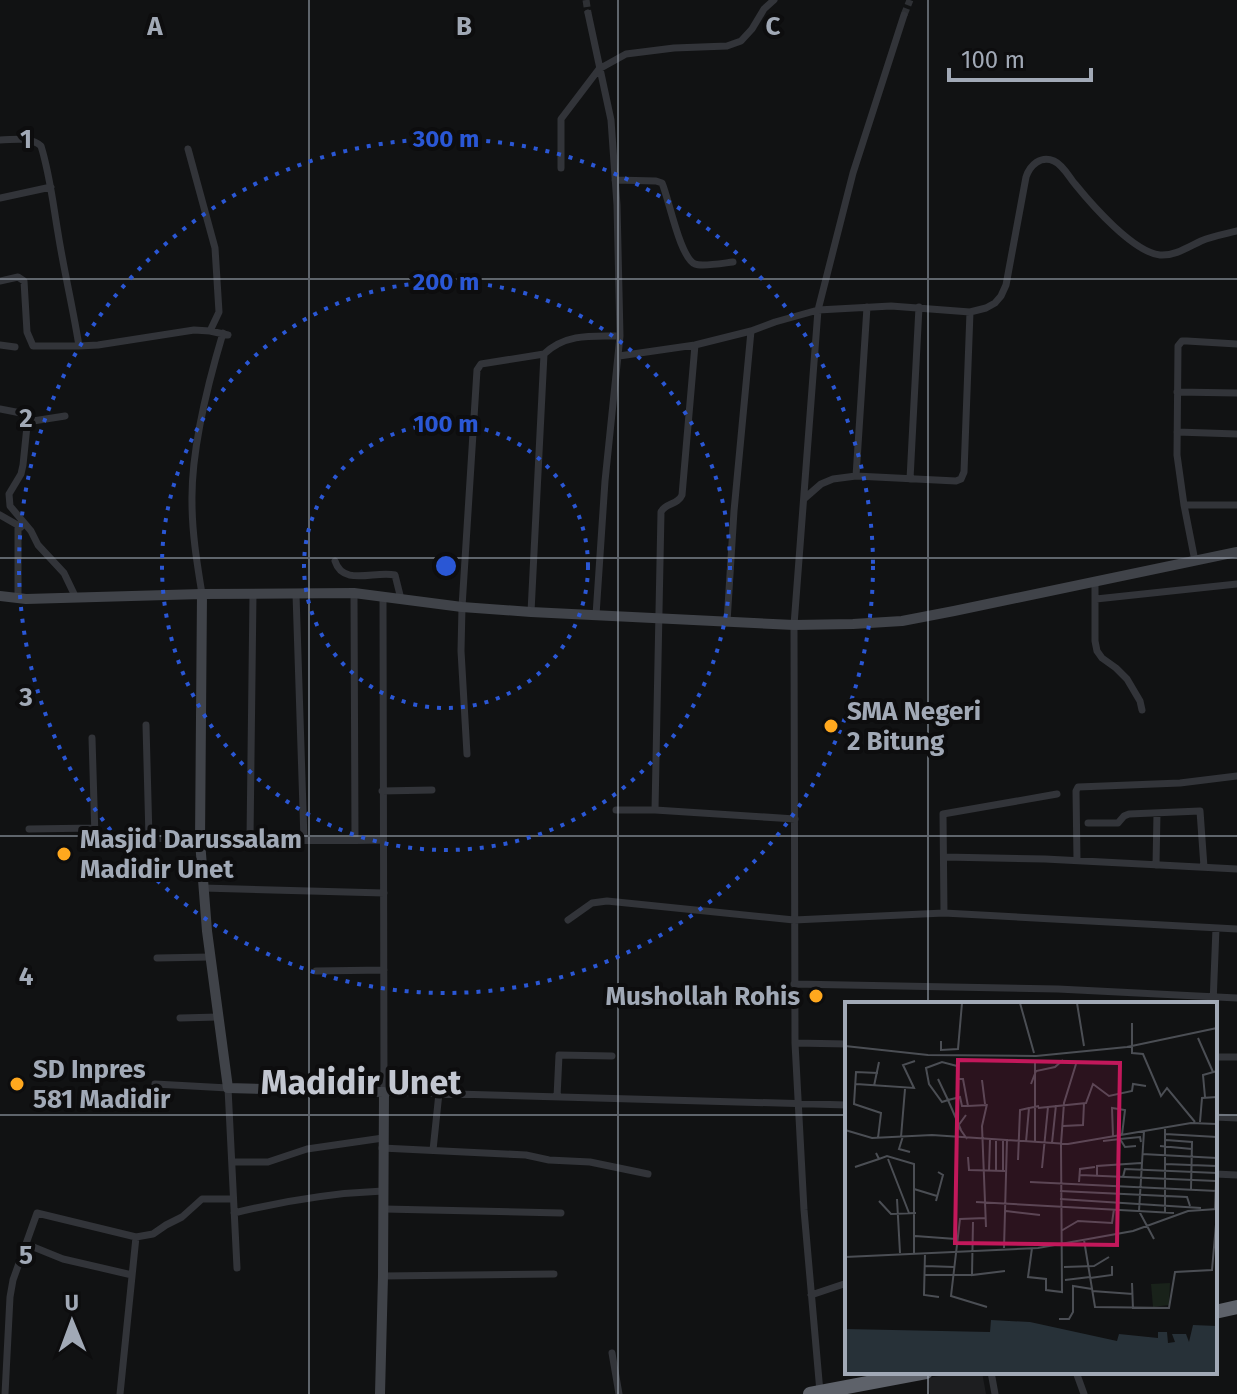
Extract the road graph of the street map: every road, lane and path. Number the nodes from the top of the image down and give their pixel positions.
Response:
1 (774, 0) edge
2 (588, 13) tunnel mouth
3 (904, 15) tunnel mouth
4 (599, 69) junction
5 (0, 140) edge
6 (188, 149) dead end
7 (561, 168) dead end
8 (615, 180) junction
9 (51, 187) junction
10 (0, 198) edge
11 (1237, 231) edge
12 (733, 262) dead end
13 (0, 281) edge
14 (867, 307) junction
15 (919, 307) junction
16 (818, 310) junction
17 (970, 312) junction
18 (210, 331) junction
19 (751, 331) junction
20 (620, 336) junction
21 (1237, 344) edge
22 (0, 345) edge
23 (695, 345) junction
24 (79, 346) junction
25 (15, 347) dead end
26 (544, 354) junction
27 (619, 356) junction
28 (1177, 392) junction
29 (1237, 393) edge
30 (0, 409) edge
31 (65, 416) dead end
32 (30, 422) junction
33 (1177, 432) junction
34 (1237, 434) edge
35 (856, 476) junction
36 (910, 479) junction
37 (804, 498) junction
38 (1184, 505) junction
39 (1237, 505) edge
40 (0, 515) edge
41 (18, 526) junction
42 (31, 531) junction
43 (1237, 552) edge
44 (335, 561) dead end
45 (1195, 561) junction
46 (1095, 581) junction
47 (1237, 584) edge
48 (354, 593) junction
49 (202, 594) junction
50 (253, 594) junction
51 (296, 594) junction
52 (0, 596) edge
53 (383, 597) junction
54 (18, 598) junction
55 (76, 598) junction
56 (401, 599) junction
57 (1096, 599) junction
58 (462, 607) junction
59 (531, 612) junction
60 (596, 615) junction
61 (659, 620) junction
62 (727, 622) junction
63 (794, 625) junction
64 (1142, 710) dead end
65 (146, 725) dead end
66 (92, 738) dead end
67 (467, 754) dead end
68 (1237, 776) edge
69 (432, 790) dead end
70 (382, 791) junction
71 (1057, 794) dead end
72 (616, 810) dead end
73 (655, 810) junction
74 (1157, 813) junction
75 (795, 819) junction
76 (1088, 823) dead end
77 (95, 828) junction
78 (29, 829) dead end
79 (149, 838) junction
80 (250, 839) junction
81 (304, 840) junction
82 (355, 840) junction
83 (383, 840) junction
84 (200, 841) junction
85 (944, 857) junction
86 (1077, 860) junction
87 (1156, 865) junction
88 (1204, 867) junction
89 (1237, 869) edge
90 (203, 888) junction
91 (384, 893) junction
92 (944, 913) junction
93 (568, 920) dead end
94 (794, 920) junction
95 (1216, 928) junction
96 (1237, 929) edge
97 (210, 957) junction
98 (157, 958) dead end
99 (384, 970) junction
100 (316, 971) dead end
101 (794, 984) junction
102 (1237, 998) edge
103 (1214, 1000) edge
104 (218, 1017) junction
105 (180, 1018) dead end
106 (795, 1043) junction
107 (845, 1044) edge
108 (612, 1056) dead end
109 (155, 1084) dead end
110 (228, 1088) junction
111 (384, 1092) junction
112 (439, 1093) junction
113 (557, 1097) junction
114 (798, 1104) junction
115 (845, 1105) edge
116 (1217, 1117) edge
117 (1237, 1118) edge
118 (383, 1143) junction
119 (433, 1150) junction
120 (232, 1162) junction
121 (648, 1174) dead end
122 (1217, 1174) edge
123 (1237, 1175) edge
124 (383, 1191) junction
125 (233, 1199) junction
126 (384, 1209) junction
127 (234, 1213) junction
128 (561, 1213) dead end
129 (136, 1237) junction
130 (26, 1244) junction
131 (237, 1268) dead end
132 (554, 1274) dead end
133 (132, 1275) junction
134 (383, 1276) junction
135 (845, 1284) edge
136 (811, 1295) junction
137 (1237, 1307) edge
138 (1217, 1312) edge
139 (612, 1353) dead end
140 (4, 1368) edge
141 (916, 1374) edge
142 (991, 1374) edge
143 (1077, 1374) edge
144 (816, 1393) edge
145 (5, 1394) edge
146 (120, 1394) edge
147 (380, 1394) edge
148 (619, 1394) edge
149 (995, 1394) edge
150 (1084, 1394) edge

1 - 4 street
2 - 4 street
3 - 16 street
4 - 7 street
4 - 8 street
5 - 9 street
6 - 18 street
8 - 12 street
8 - 20 street
9 - 10 street
9 - 24 street
11 - 17 street
13 - 24 street
14 - 15 street
14 - 16 street
14 - 35 street
15 - 17 street
15 - 36 street
16 - 19 street
16 - 37 street
17 - 36 street
18 - 24 street
18 - 49 street
19 - 23 street
19 - 62 street
20 - 26 street
20 - 27 street
21 - 28 street
22 - 25 street
23 - 27 street
23 - 61 street
26 - 58 street
26 - 59 street
27 - 60 street
28 - 29 street
28 - 33 street
30 - 32 street
31 - 32 street
32 - 42 street
33 - 34 street
33 - 38 street
35 - 36 street
35 - 37 street
37 - 63 street
38 - 39 street
38 - 45 street
40 - 41 street
41 - 42 street
41 - 54 street
42 - 55 street
43 - 45 street
44 - 56 street
45 - 46 street
46 - 57 street
46 - 63 street
47 - 57 street
48 - 51 street
48 - 53 street
48 - 82 street
49 - 50 street
49 - 55 street
49 - 84 street
50 - 51 street
50 - 80 street
51 - 81 street
52 - 54 street
53 - 56 street
53 - 70 street
54 - 55 street
56 - 58 street
57 - 64 street
58 - 59 street
58 - 67 street
59 - 60 street
60 - 61 street
61 - 62 street
61 - 73 street
62 - 63 street
63 - 75 street
65 - 79 street
66 - 77 street
68 - 86 street
69 - 70 street
70 - 83 street
71 - 85 street
72 - 73 street
73 - 75 street
74 - 76 street
74 - 87 street
74 - 88 street
75 - 94 street
77 - 78 street
77 - 79 street
79 - 84 street
80 - 81 street
80 - 84 street
81 - 82 street
82 - 83 street
83 - 91 street
84 - 90 street
85 - 86 street
85 - 92 street
86 - 87 street
87 - 88 street
88 - 89 street
90 - 91 street
90 - 97 street
91 - 99 street
92 - 94 street
92 - 95 street
93 - 94 street
94 - 101 street
95 - 96 street
95 - 103 street
97 - 98 street
97 - 104 street
99 - 100 street
99 - 111 street
101 - 103 street
101 - 106 street
102 - 103 street
104 - 105 street
104 - 110 street
106 - 107 street
106 - 114 street
108 - 113 street
109 - 110 street
110 - 111 street
110 - 120 street
111 - 112 street
111 - 118 street
112 - 113 street
112 - 119 street
113 - 114 street
114 - 115 street
114 - 136 street
116 - 117 street
118 - 119 street
118 - 120 street
118 - 124 street
119 - 121 street
120 - 125 street
122 - 123 street
124 - 126 street
124 - 127 street
125 - 127 street
125 - 129 street
126 - 128 street
126 - 134 street
127 - 131 street
129 - 130 street
129 - 133 street
130 - 133 street
130 - 140 street
132 - 134 street
133 - 146 street
134 - 147 street
135 - 136 street
136 - 144 street
137 - 138 highway
139 - 148 street
140 - 145 street
141 - 144 highway
142 - 149 street
143 - 150 street

